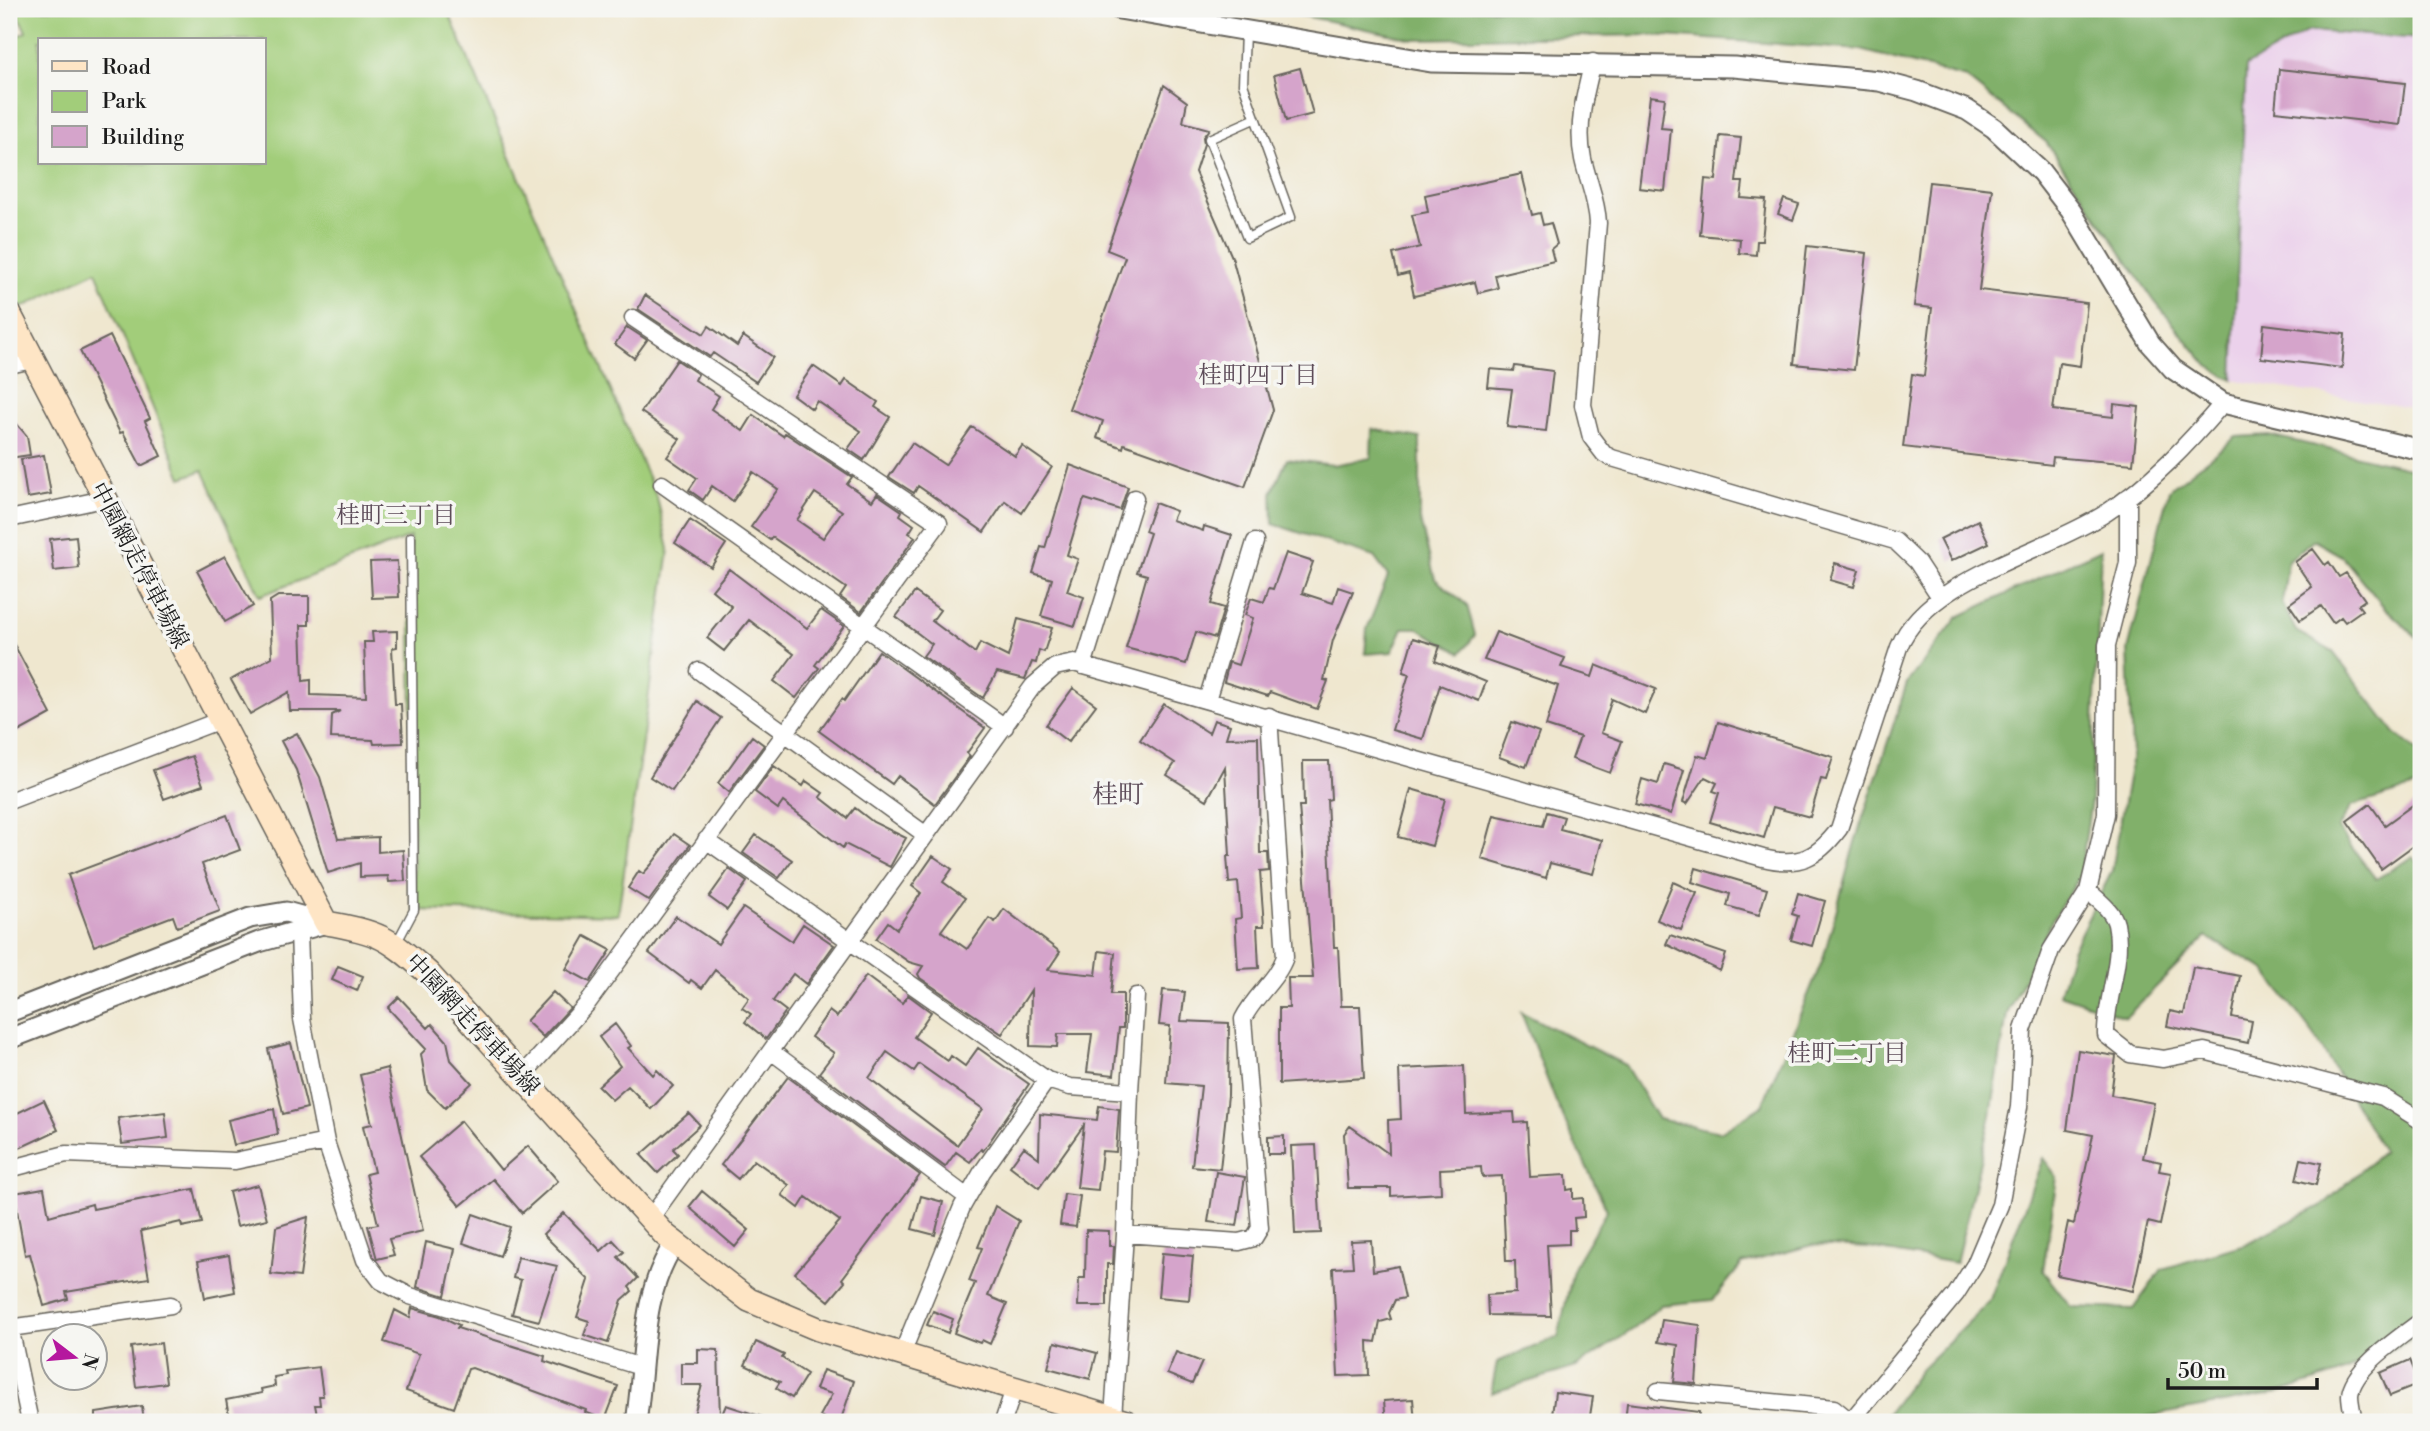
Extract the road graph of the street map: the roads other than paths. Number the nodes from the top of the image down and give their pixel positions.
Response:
1 (1119, 9) edge
2 (1245, 32) junction
3 (1593, 62) junction
4 (1254, 119) junction
5 (9, 313) edge
6 (634, 318) dead end
7 (33, 360) junction
8 (9, 365) edge
9 (2223, 403) junction
10 (2421, 450) edge
11 (662, 484) dead end
12 (2129, 497) junction
13 (1135, 498) dead end
14 (104, 499) junction
15 (9, 519) edge
16 (411, 537) dead end
17 (1255, 542) dead end
18 (1940, 597) junction
19 (861, 625) junction
20 (1083, 666) junction
21 (699, 671) dead end
22 (1207, 699) junction
23 (1269, 716) junction
24 (223, 719) junction
25 (1005, 727) junction
26 (784, 731) junction
27 (9, 801) edge
28 (926, 835) junction
29 (706, 840) junction
30 (2088, 891) junction
31 (326, 923) junction
32 (299, 932) junction
33 (850, 941) junction
34 (397, 943) junction
35 (1136, 996) dead end
36 (9, 1012) edge
37 (9, 1039) edge
38 (771, 1051) junction
39 (522, 1076) junction
40 (1046, 1080) junction
41 (1130, 1091) junction
42 (2421, 1121) edge
43 (326, 1142) junction
44 (9, 1169) edge
45 (967, 1197) junction
46 (650, 1219) junction
47 (1125, 1234) junction
48 (674, 1244) junction
49 (171, 1305) dead end
50 (2421, 1321) edge
51 (9, 1325) edge
52 (901, 1356) junction
53 (641, 1367) junction
54 (1014, 1389) junction
55 (1658, 1391) dead end
56 (1119, 1420) edge
57 (30, 1422) edge
58 (636, 1422) edge
59 (1003, 1422) edge
60 (1850, 1422) edge
61 (2354, 1422) edge

1 - 2 street
2 - 3 street
2 - 4 lane
3 - 9 street
3 - 18 street
4 - 4 lane
5 - 7 main road, 中園網走停車場線
6 - 19 street
7 - 8 street
7 - 14 main road, 中園網走停車場線
9 - 10 street
9 - 12 street
11 - 19 street
12 - 18 street
12 - 30 street
13 - 20 street
14 - 15 street
14 - 24 main road, 中園網走停車場線
16 - 34 lane
17 - 22 street
18 - 23 street
19 - 25 street
19 - 26 street
20 - 22 street
20 - 25 street
21 - 26 street
22 - 23 street
23 - 47 street
24 - 27 street
24 - 31 main road, 中園網走停車場線
25 - 28 street
26 - 28 street
26 - 29 street
28 - 33 street
29 - 33 street
29 - 39 street
30 - 42 street
30 - 60 street
31 - 32 street
31 - 34 main road, 中園網走停車場線
31 - 36 street
32 - 37 street
32 - 43 street
33 - 38 street
33 - 40 street
34 - 39 main road, 中園網走停車場線
35 - 41 street
38 - 45 street
38 - 46 street
39 - 46 main road, 中園網走停車場線
40 - 41 street
40 - 45 street
41 - 47 street
43 - 44 street
43 - 53 street
45 - 52 street
46 - 48 main road, 中園網走停車場線
47 - 56 street
48 - 52 main road, 中園網走停車場線
48 - 53 street
49 - 51 street
50 - 61 street
51 - 57 street
52 - 54 main road, 中園網走停車場線
53 - 58 street
54 - 56 main road, 中園網走停車場線
54 - 59 street
55 - 60 street

